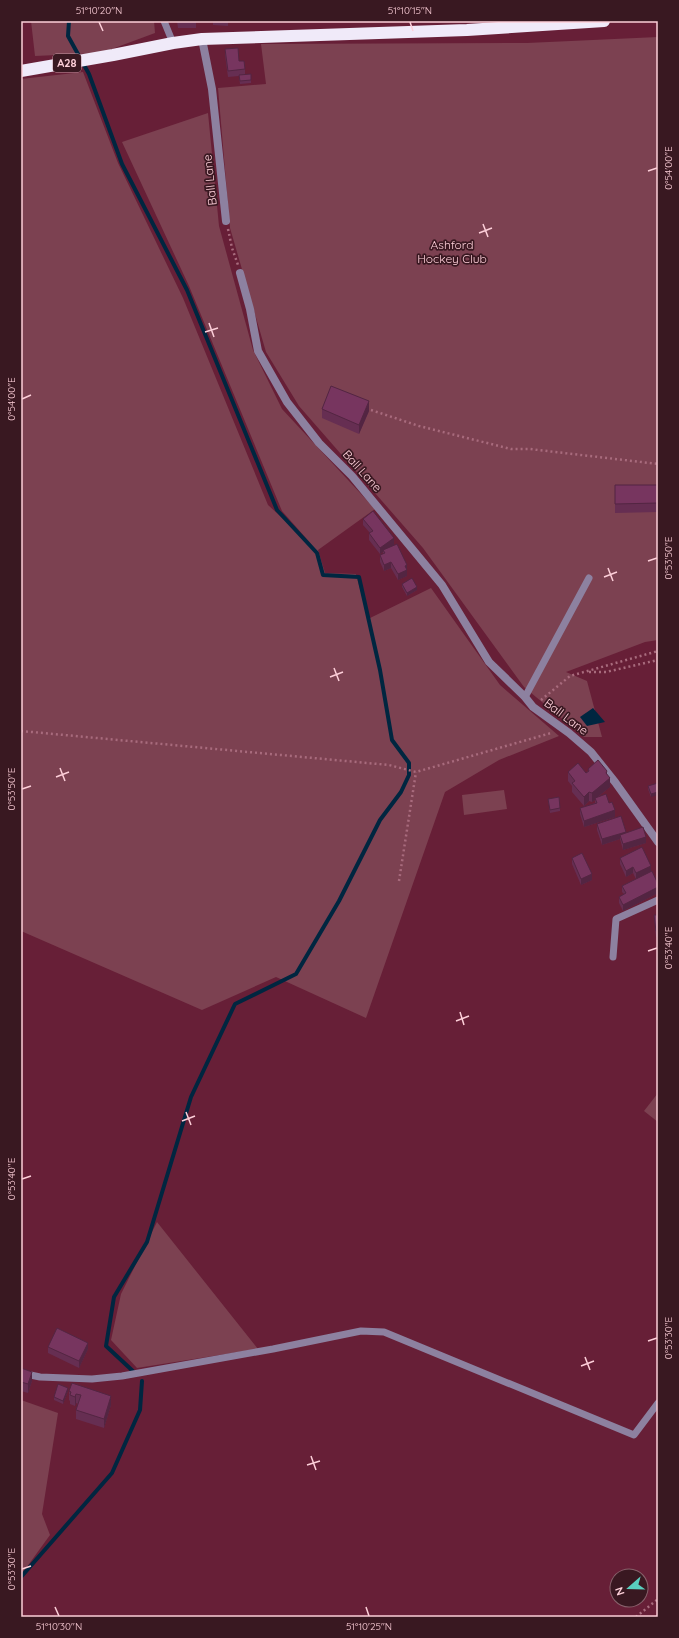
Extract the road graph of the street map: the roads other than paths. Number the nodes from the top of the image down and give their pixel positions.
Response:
1 (164, 21) edge
2 (604, 21) edge
3 (202, 39) junction
4 (173, 43) junction
5 (21, 71) edge
6 (226, 221) road end
7 (240, 273) road end
8 (589, 578) dead end
9 (525, 696) junction
10 (658, 842) edge
11 (658, 900) edge
12 (613, 957) dead end
13 (21, 1373) edge
14 (658, 1403) edge

1 - 4 lane
2 - 3 highway, A28
3 - 4 highway, A28
3 - 6 street, Ball Lane
4 - 5 highway, A28
7 - 9 street, Ball Lane
8 - 9 lane
9 - 10 street, Ball Lane
11 - 12 lane
13 - 14 lane

